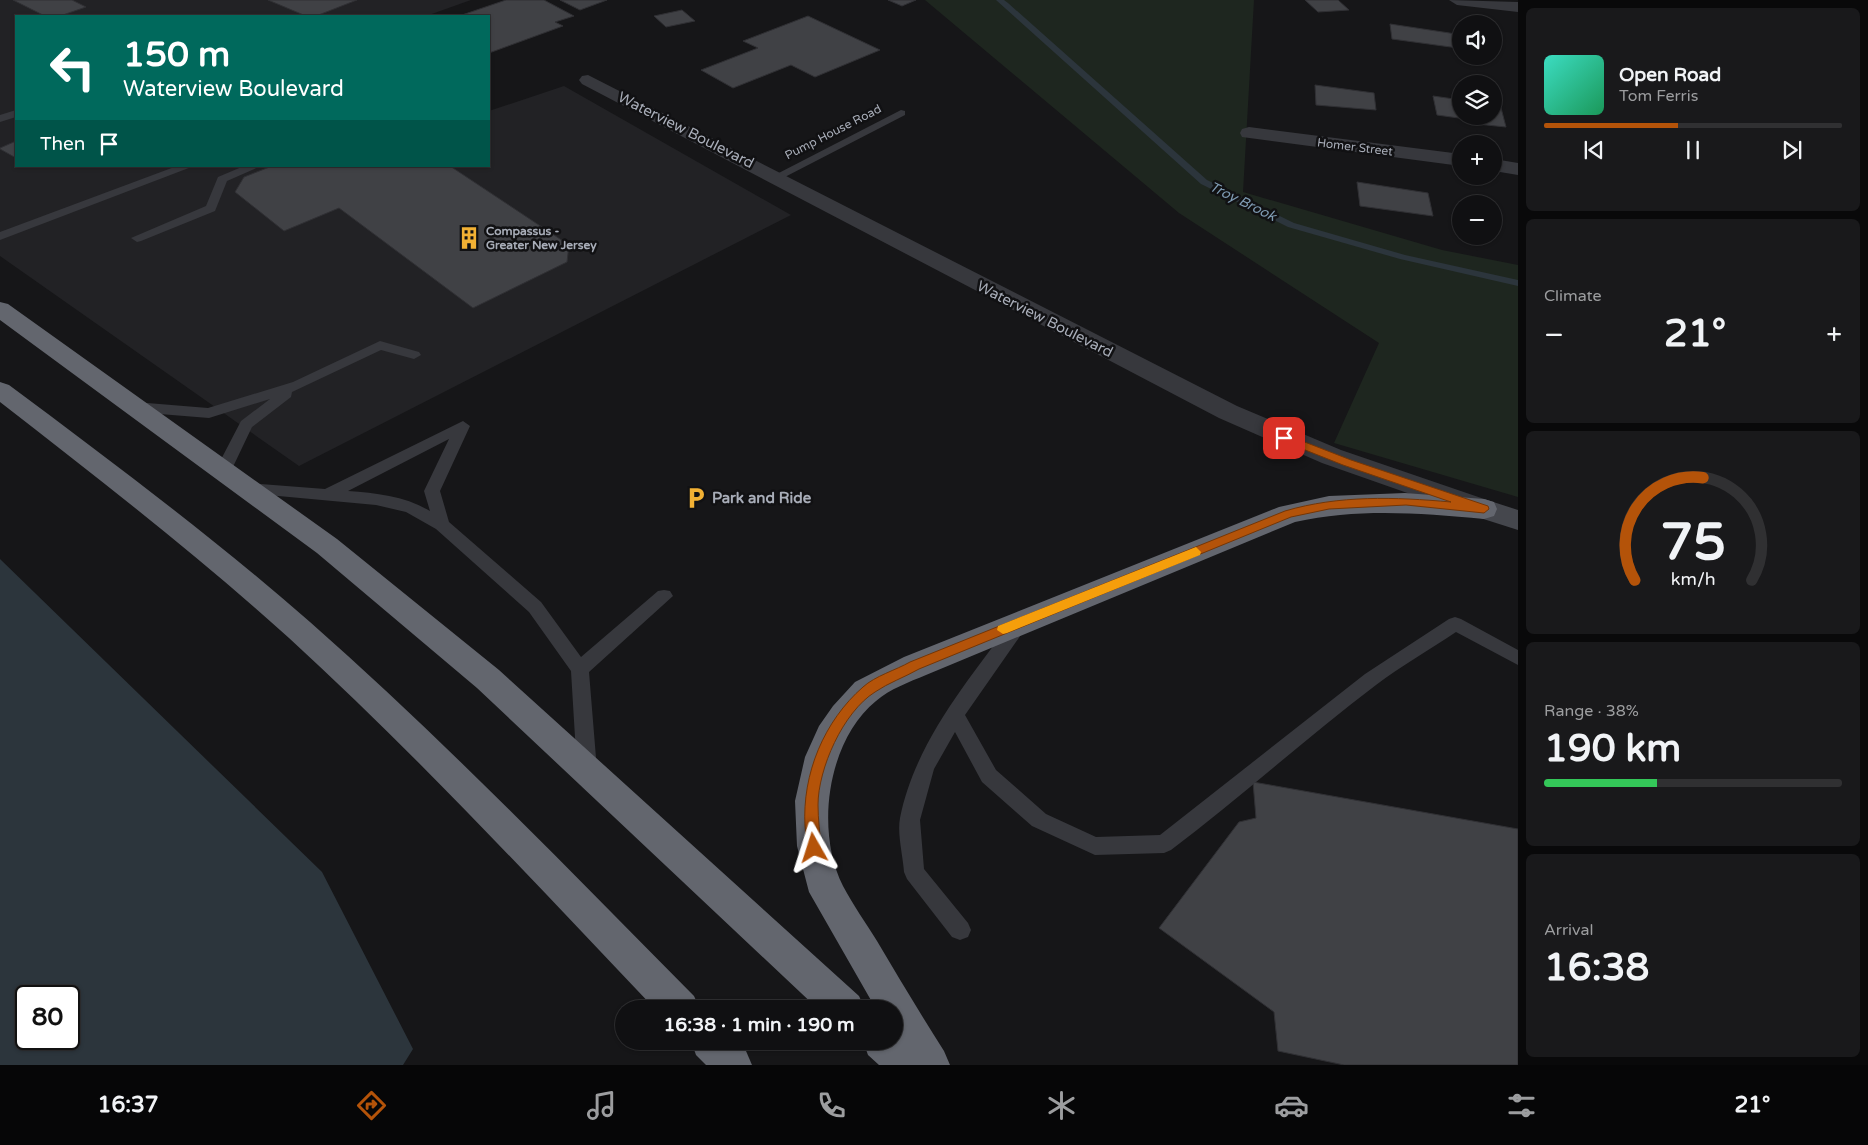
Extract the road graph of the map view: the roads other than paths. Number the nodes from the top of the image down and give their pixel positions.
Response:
1 (1457, 0) edge
2 (1518, 7) edge
3 (588, 80) dead end
4 (901, 113) dead end
5 (1249, 134) dead end
6 (1452, 159) edge
7 (1502, 166) edge
8 (185, 167) edge
9 (252, 167) edge
10 (1518, 168) edge
11 (777, 177) junction
12 (0, 236) edge
13 (137, 238) dead end
14 (0, 309) edge
15 (414, 355) dead end
16 (298, 385) junction
17 (0, 390) edge
18 (135, 407) junction
19 (224, 471) junction
20 (247, 488) junction
21 (327, 495) junction
22 (1484, 509) junction
23 (1518, 520) edge
24 (442, 525) junction
25 (664, 596) dead end
26 (1020, 622) junction
27 (1518, 658) edge
28 (580, 669) junction
29 (954, 714) junction
30 (587, 772) junction
31 (960, 930) dead end
32 (671, 1000) edge
33 (836, 1000) edge
34 (718, 1050) edge
35 (892, 1050) edge
36 (732, 1065) edge
37 (908, 1065) edge
38 (930, 1065) edge

1 - 2 street
3 - 11 street, Waterview Boulevard
4 - 11 lane, Pump House Road
5 - 6 street, Homer Street
7 - 10 street
8 - 12 lane
9 - 13 lane
11 - 22 street, Waterview Boulevard
14 - 18 highway
15 - 16 lane
16 - 18 lane
16 - 19 lane
17 - 32 highway
18 - 19 highway
19 - 20 highway
20 - 21 lane
20 - 30 highway
21 - 24 lane
21 - 24 lane
22 - 23 street, Waterview Boulevard
22 - 26 highway
24 - 28 lane
25 - 28 lane
26 - 29 lane
26 - 38 highway
27 - 29 lane
28 - 30 lane
29 - 31 lane
30 - 33 highway
34 - 36 highway
35 - 37 highway

